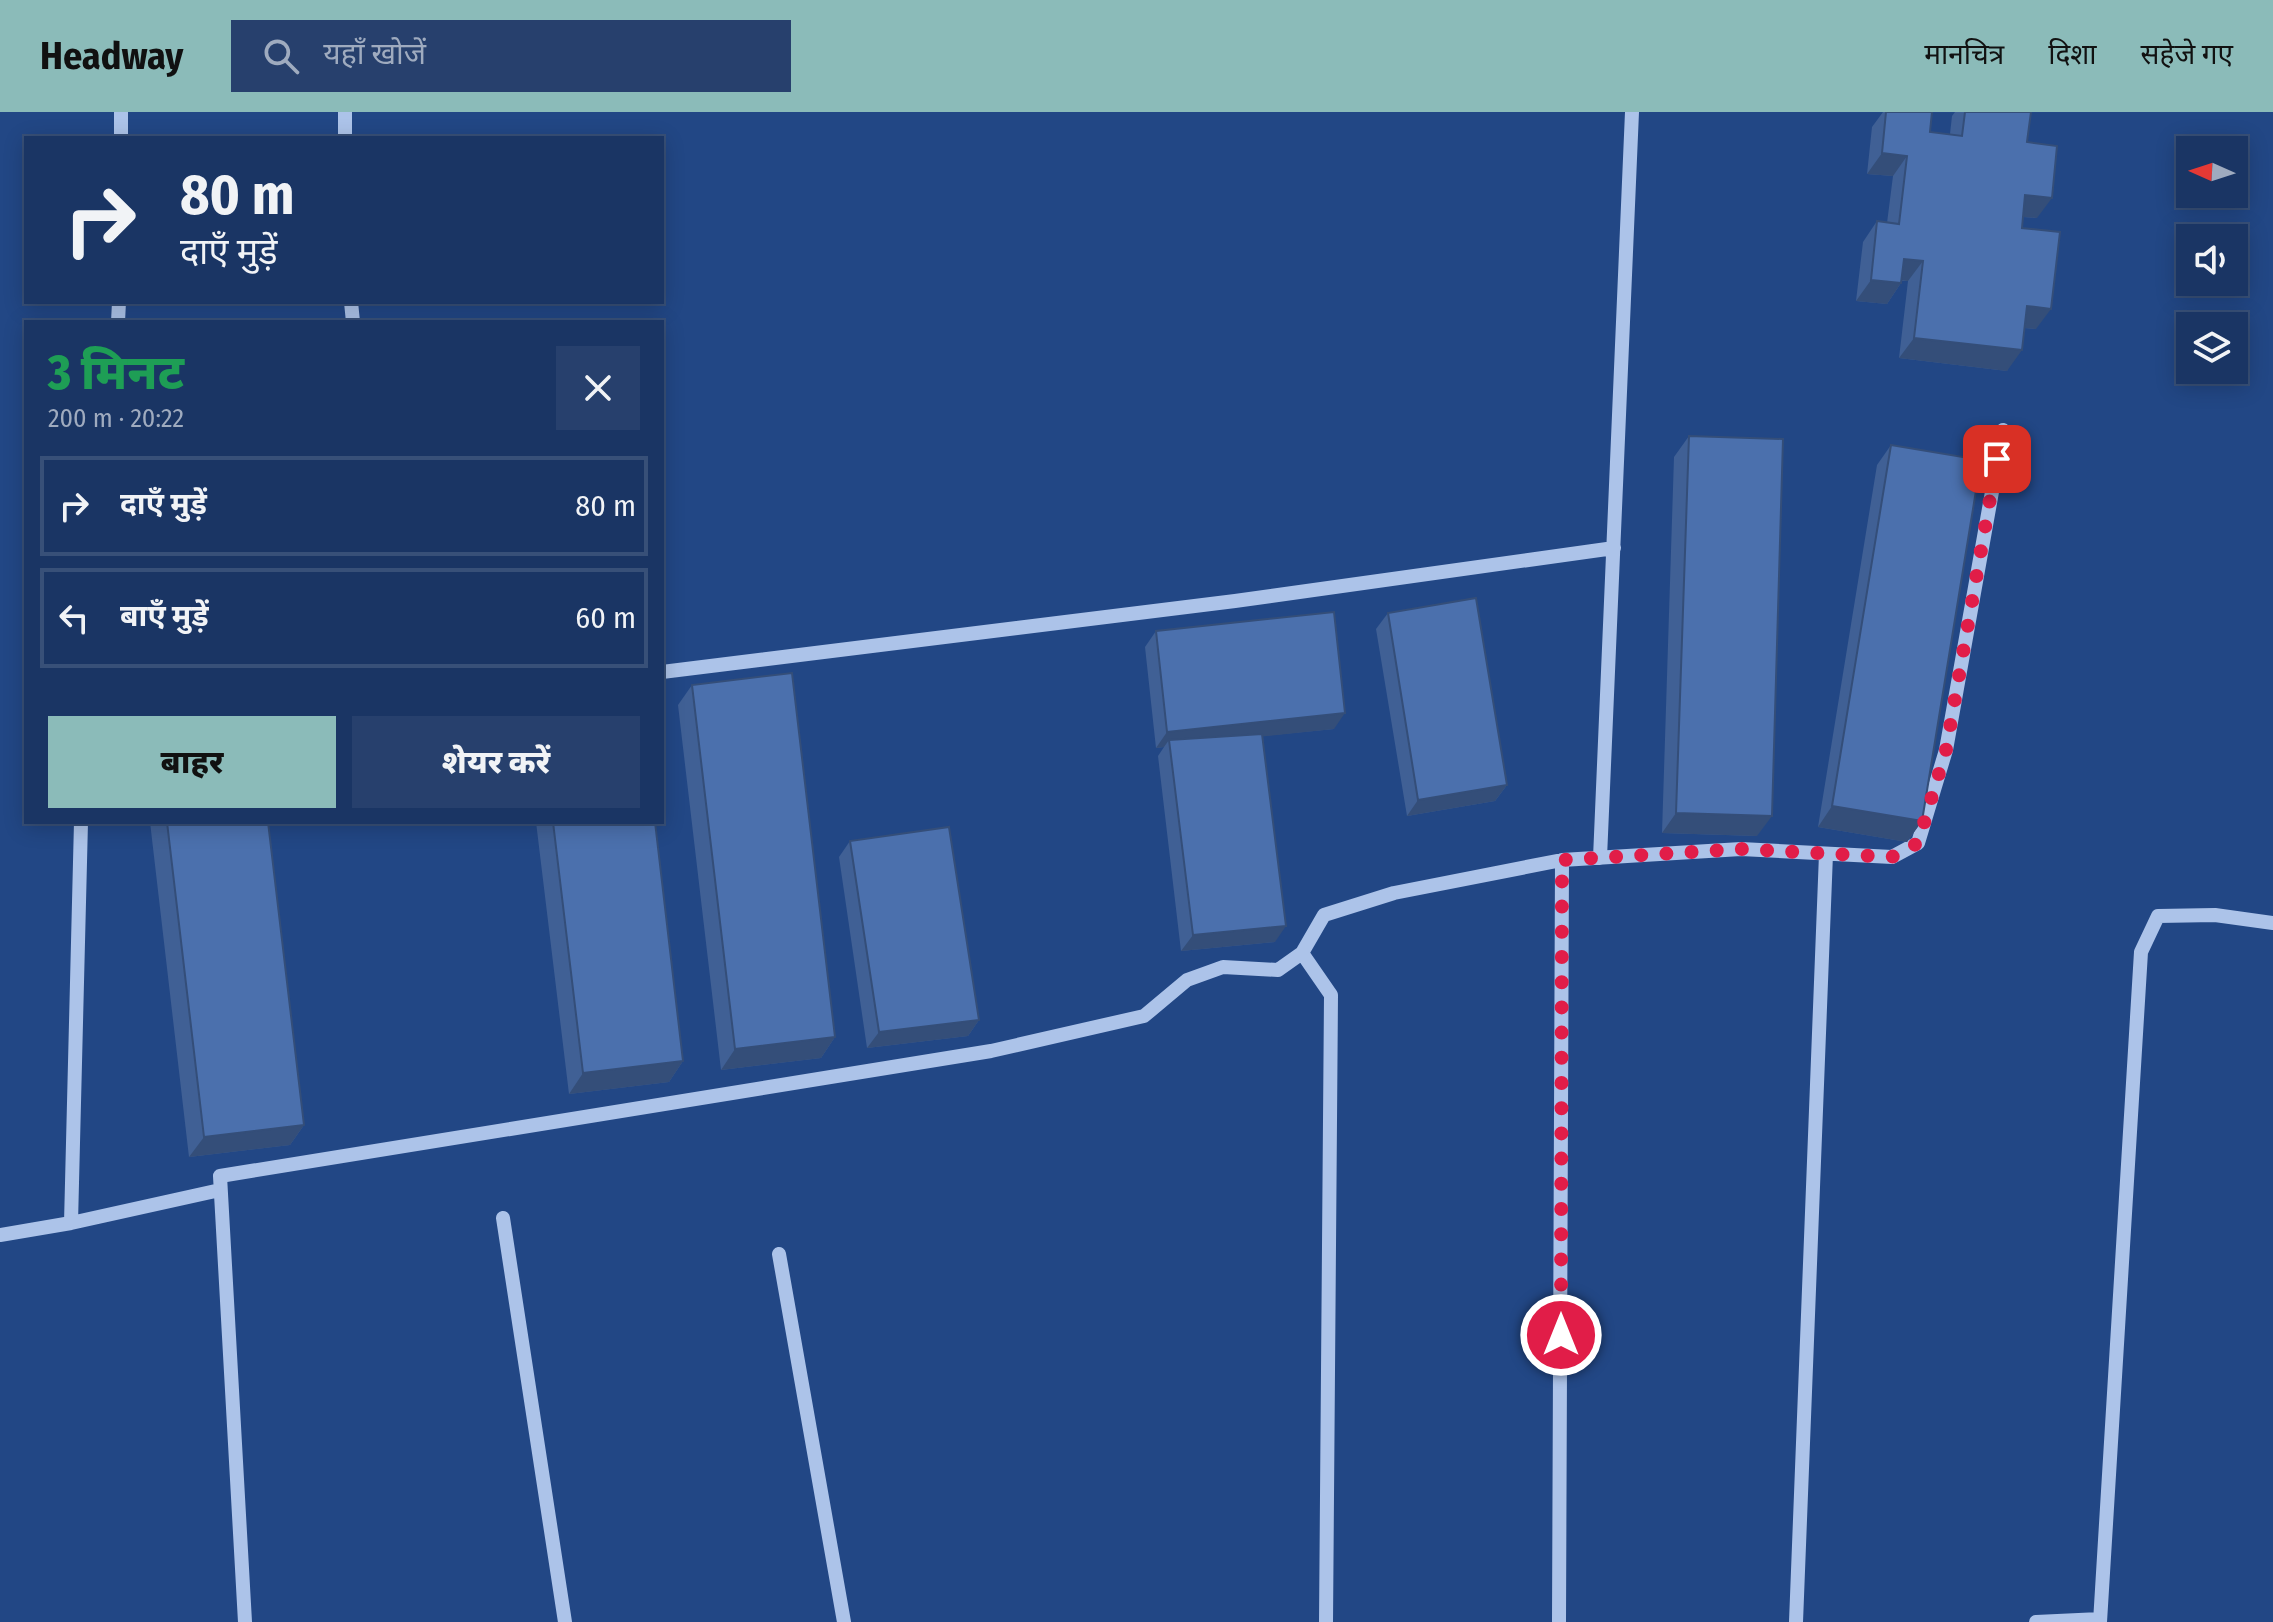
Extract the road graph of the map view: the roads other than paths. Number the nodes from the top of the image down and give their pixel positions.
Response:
1 (121, 112) edge
2 (345, 112) edge
3 (1632, 112) edge
4 (121, 136) edge
5 (345, 136) edge
6 (2003, 430) dead end
7 (1614, 548) junction
8 (664, 672) edge
9 (81, 824) edge
10 (1826, 854) junction
11 (1600, 858) junction
12 (1562, 860) junction
13 (2273, 923) edge
14 (1302, 953) junction
15 (220, 1190) junction
16 (503, 1218) dead end
17 (71, 1223) junction
18 (0, 1235) edge
19 (779, 1254) dead end
20 (2100, 1621) edge
21 (245, 1622) edge
22 (565, 1622) edge
23 (844, 1622) edge
24 (1326, 1622) edge
25 (1559, 1622) edge
26 (1796, 1622) edge
27 (2036, 1622) edge

1 - 4 street
2 - 5 street
3 - 7 street
6 - 10 street
7 - 8 street
7 - 11 street
9 - 17 street
10 - 11 street
10 - 26 street
11 - 12 street
12 - 14 street
12 - 25 street
13 - 20 street
14 - 15 street
14 - 24 street
15 - 17 street
15 - 21 street
16 - 22 street
17 - 18 street
19 - 23 street
20 - 27 street

